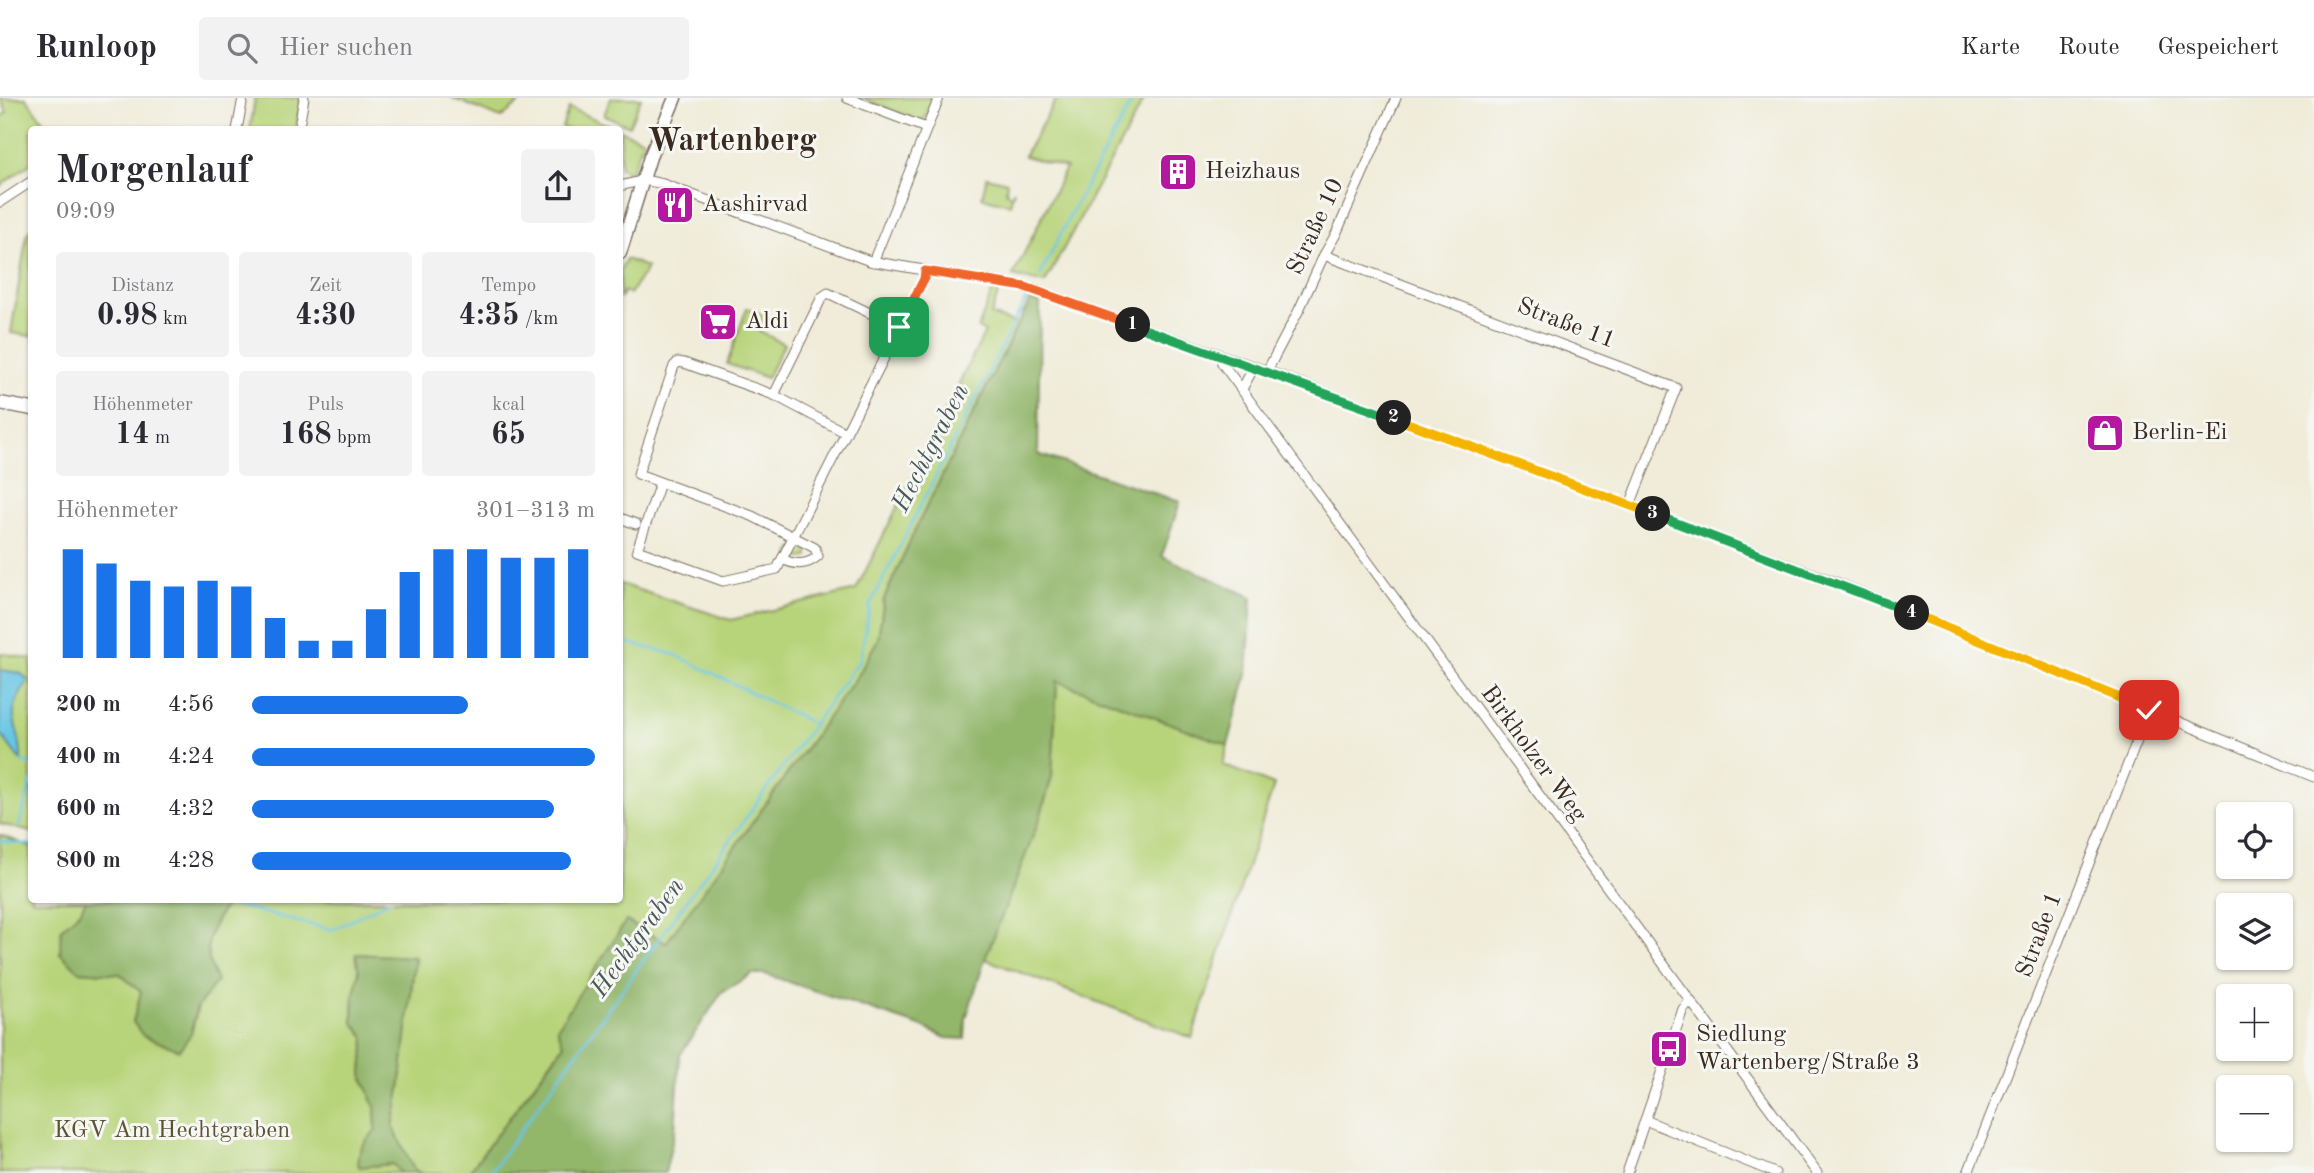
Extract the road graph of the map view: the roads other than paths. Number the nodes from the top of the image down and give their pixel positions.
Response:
1 (243, 98) edge
2 (304, 98) edge
3 (675, 98) edge
4 (847, 98) edge
5 (939, 98) edge
6 (1396, 98) edge
7 (300, 121) dead end
8 (238, 126) edge
9 (926, 128) junction
10 (644, 180) junction
11 (28, 184) edge
12 (623, 185) edge
13 (0, 202) edge
14 (623, 244) edge
15 (1324, 255) junction
16 (873, 262) junction
17 (925, 271) junction
18 (899, 327) junction
19 (1224, 357) junction
20 (1254, 367) junction
21 (1267, 371) junction
22 (1242, 389) junction
23 (774, 395) junction
24 (0, 403) edge
25 (28, 408) edge
26 (846, 433) junction
27 (660, 483) junction
28 (1630, 505) junction
29 (623, 519) edge
30 (636, 524) dead end
31 (794, 537) junction
32 (782, 559) junction
33 (2149, 710) junction
34 (2314, 777) edge
35 (1690, 1000) junction
36 (1645, 1120) junction
37 (1627, 1173) edge
38 (1775, 1173) edge
39 (1817, 1173) edge
40 (1968, 1173) edge

1 - 8 street
2 - 7 street
3 - 10 main road
4 - 9 street
5 - 9 street
6 - 15 street, Straße 10
9 - 16 street
10 - 12 street
10 - 14 main road
10 - 16 street
11 - 13 street
15 - 21 street, Straße 10
15 - 28 street, Straße 11
16 - 17 street
17 - 18 street
17 - 19 street
18 - 23 street
18 - 26 street
19 - 20 street
19 - 22 street, Birkholzer Weg
20 - 21 street
20 - 22 street
21 - 28 street
22 - 35 street, Birkholzer Weg
23 - 26 street
23 - 27 street
24 - 25 main road
26 - 31 street
27 - 31 street
27 - 32 street
28 - 33 street
29 - 30 street
31 - 32 street
31 - 32 street
33 - 34 street
33 - 40 street, Straße 1
35 - 36 street
35 - 39 street, Birkholzer Weg
36 - 37 street
36 - 38 street

